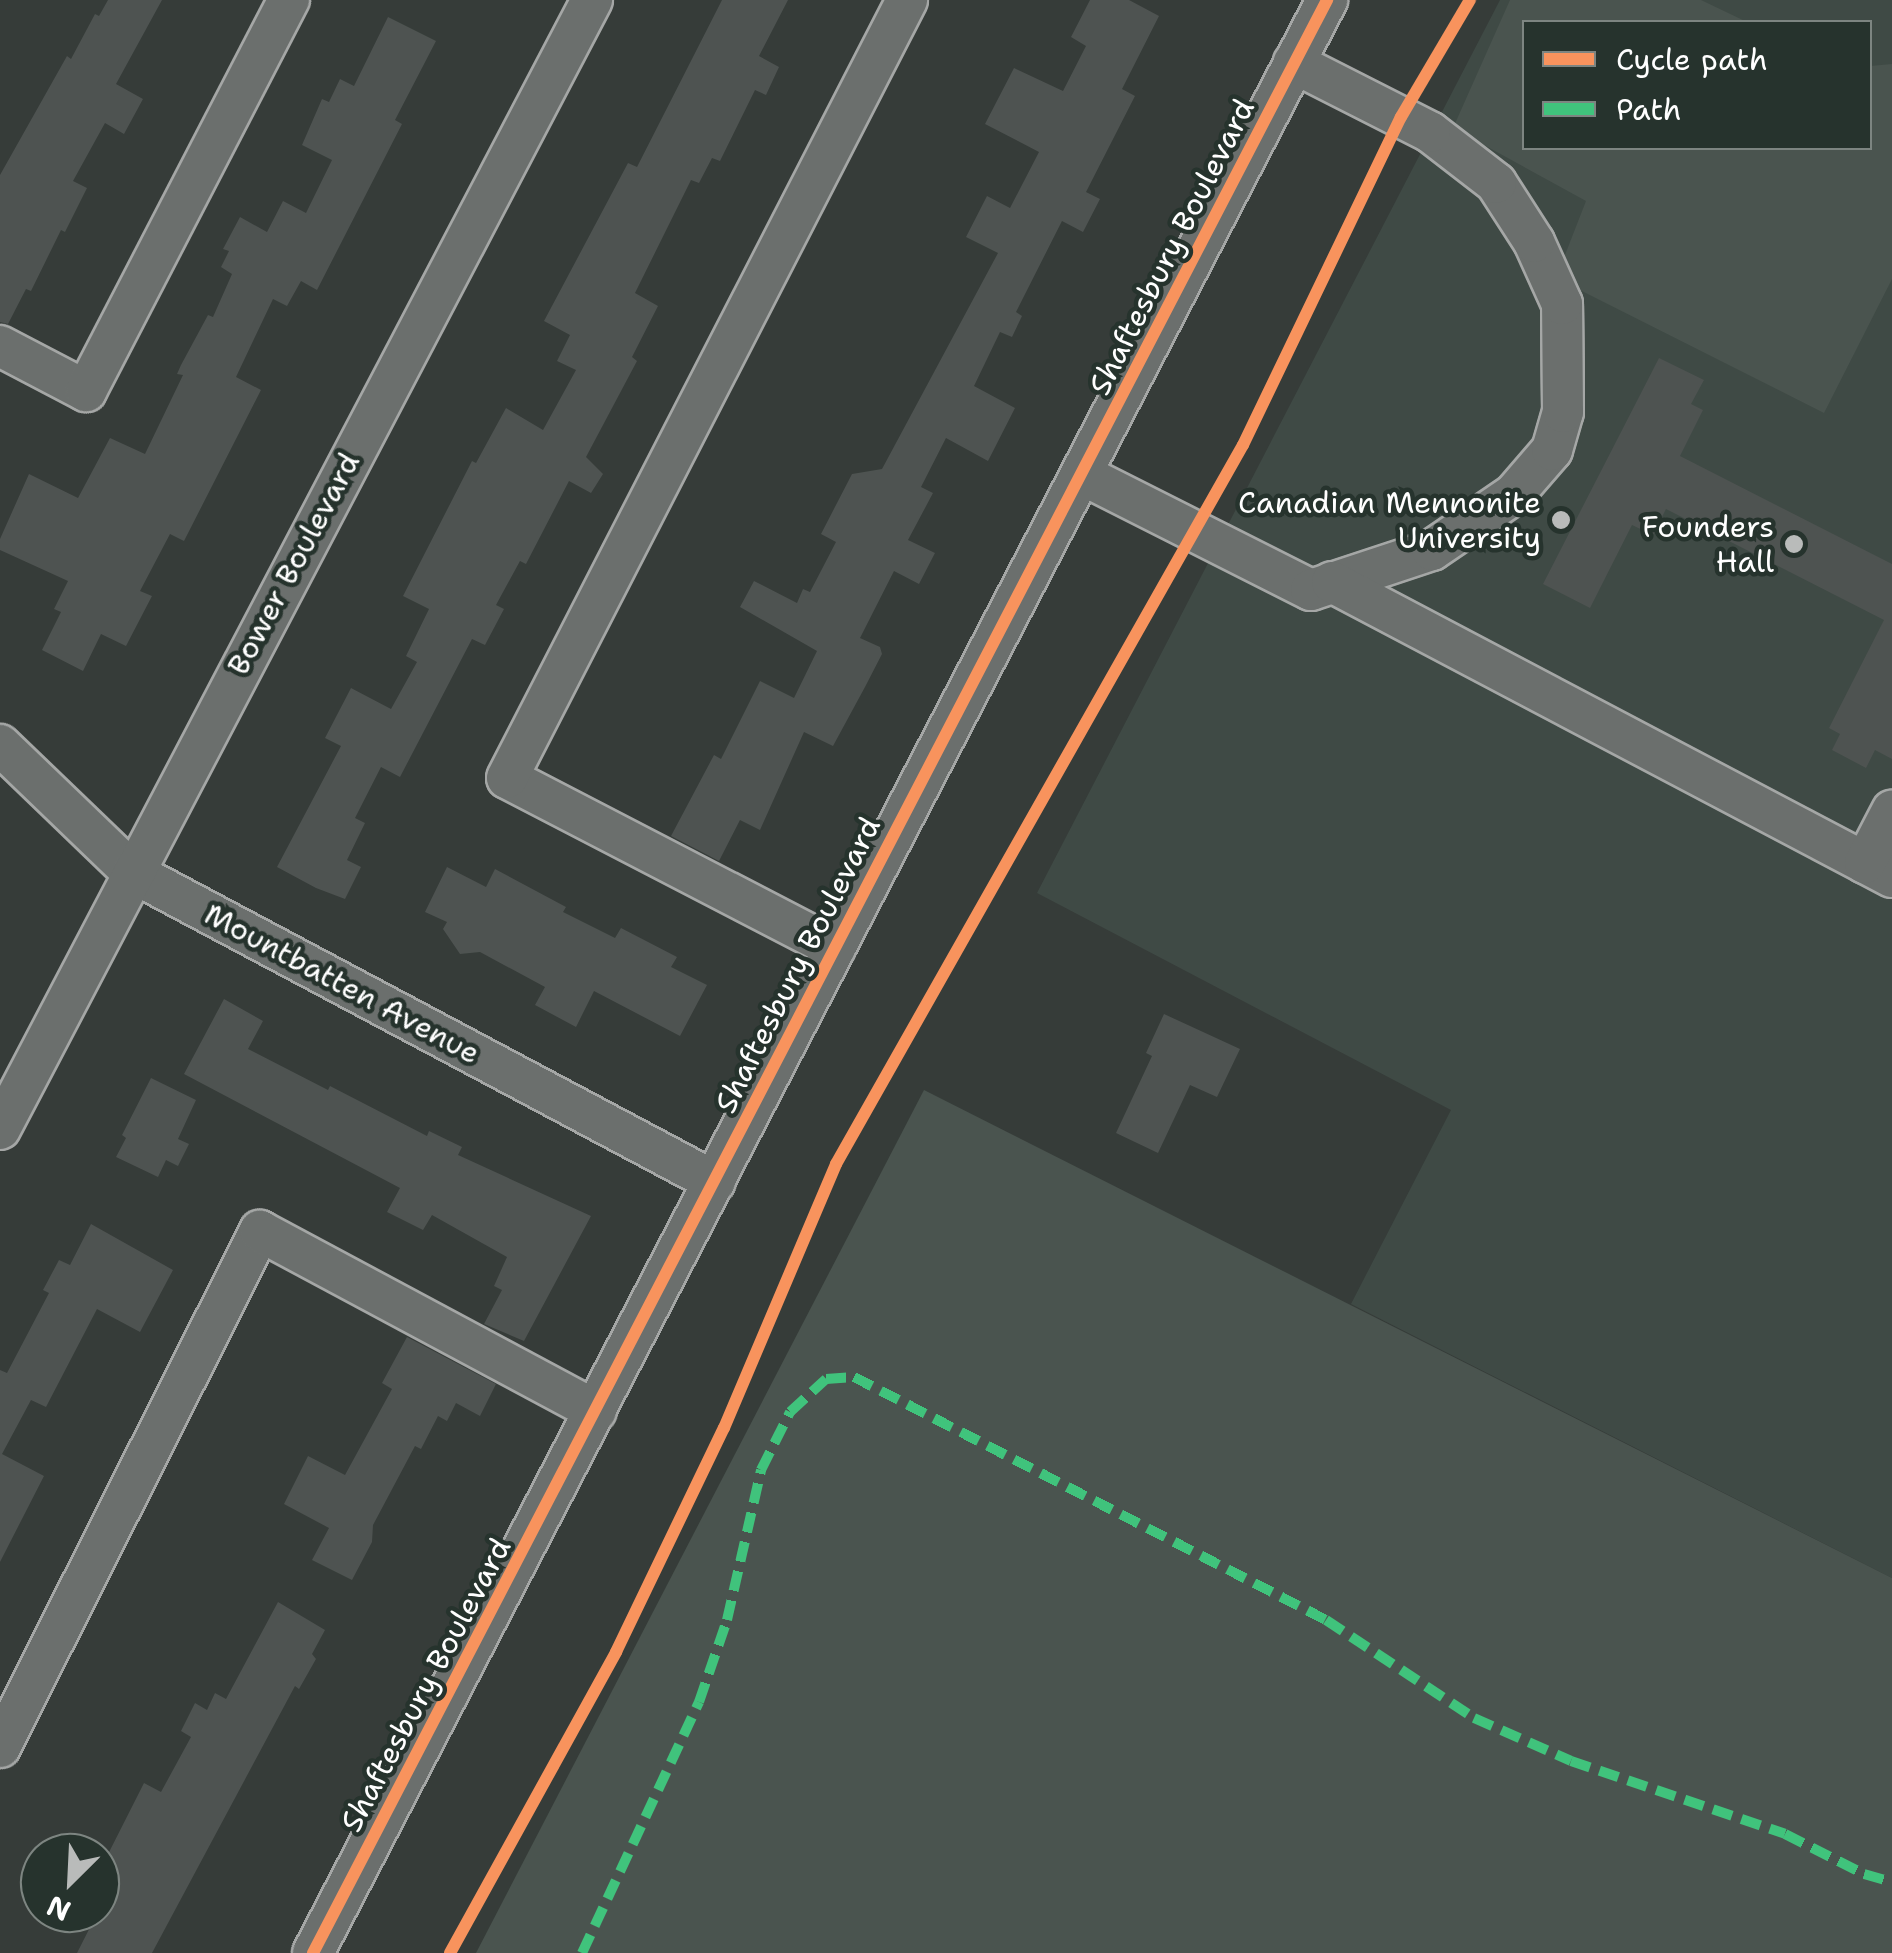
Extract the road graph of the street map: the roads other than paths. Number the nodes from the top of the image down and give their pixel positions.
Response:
1 (289, 0) edge
2 (592, 0) edge
3 (908, 0) edge
4 (1327, 0) edge
5 (1294, 63) junction
6 (0, 346) edge
7 (1083, 475) junction
8 (1332, 582) junction
9 (0, 745) edge
10 (1892, 810) edge
11 (1879, 870) edge
12 (132, 872) junction
13 (835, 948) junction
14 (0, 1129) edge
15 (714, 1182) junction
16 (596, 1411) junction
17 (0, 1747) edge
18 (313, 1953) edge

1 - 6 street
2 - 12 street, Bower Boulevard
3 - 13 street
4 - 5 street, Shaftesbury Boulevard
5 - 7 street, Shaftesbury Boulevard
5 - 8 street
7 - 8 street
7 - 13 street, Shaftesbury Boulevard
8 - 11 street
9 - 12 street, Mountbatten Avenue
10 - 11 street
12 - 14 street, Bower Boulevard
12 - 15 street, Mountbatten Avenue
13 - 15 street, Shaftesbury Boulevard
15 - 16 street, Shaftesbury Boulevard
16 - 17 street
16 - 18 street, Shaftesbury Boulevard

